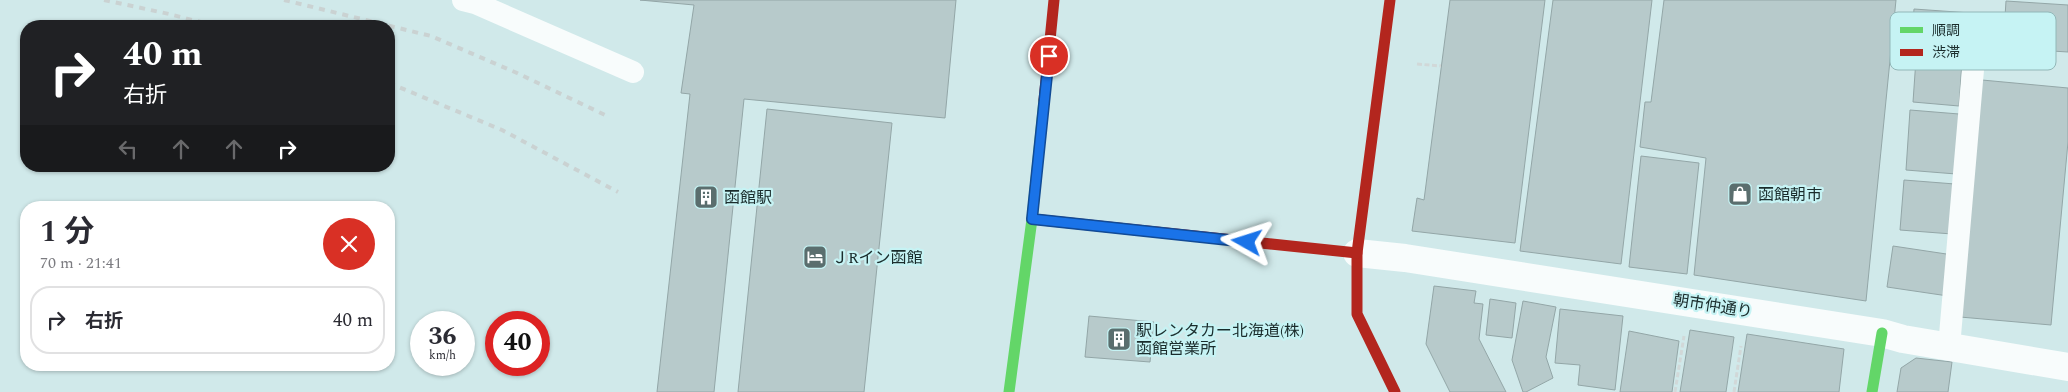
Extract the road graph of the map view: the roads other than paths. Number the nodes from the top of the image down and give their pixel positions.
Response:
1 (463, 0) edge
2 (1054, 0) edge
3 (1390, 0) edge
4 (1973, 70) edge
5 (633, 72) dead end
6 (1032, 219) junction
7 (1357, 253) junction
8 (1882, 333) junction
9 (1949, 347) junction
10 (2068, 367) edge
11 (1009, 392) edge
12 (1395, 392) edge
13 (1872, 392) edge

1 - 5 lane
2 - 6 street
3 - 7 street
4 - 9 lane
6 - 7 street
6 - 11 street
7 - 8 street, 朝市仲通り
7 - 12 street
8 - 9 street, 朝市仲通り
8 - 13 street
9 - 10 street, 朝市仲通り

